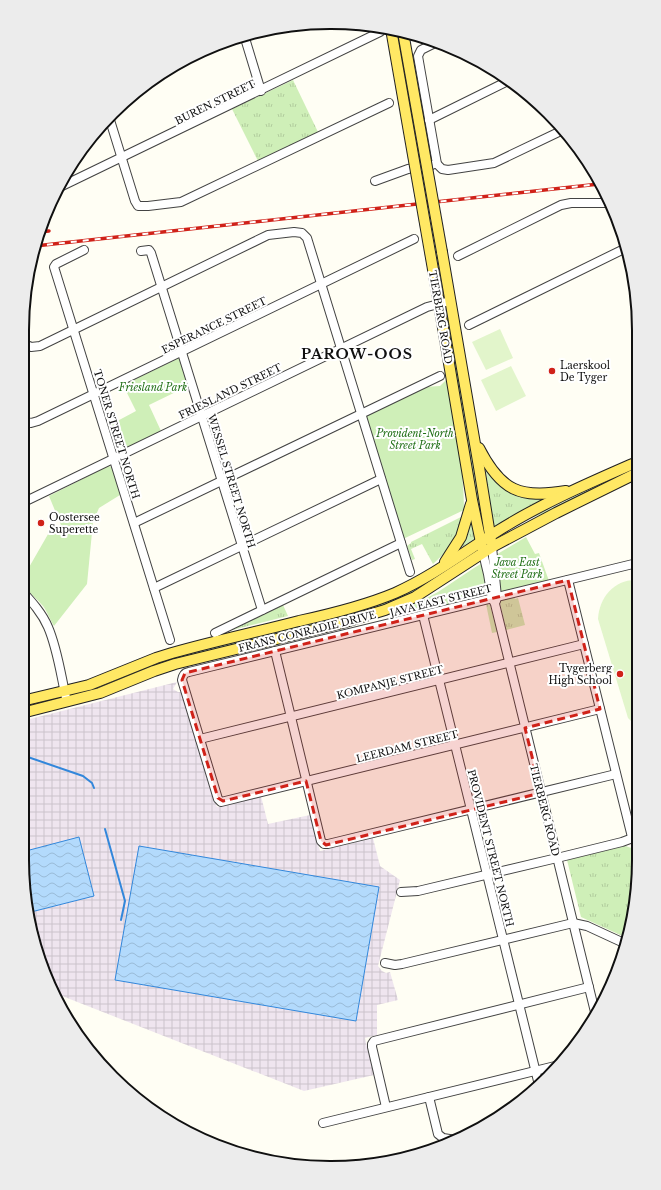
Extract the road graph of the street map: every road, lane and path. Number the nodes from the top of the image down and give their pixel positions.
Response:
1 (378, 33) edge
2 (392, 36) edge
3 (404, 38) edge
4 (246, 41) edge
5 (429, 46) edge
6 (504, 84) edge
7 (261, 91) junction
8 (390, 103) dead end
9 (429, 120) junction
10 (111, 124) edge
11 (558, 133) edge
12 (122, 158) junction
13 (437, 164) junction
14 (375, 181) dead end
15 (67, 184) edge
16 (604, 203) edge
17 (414, 238) dead end
18 (84, 250) dead end
19 (621, 250) edge
20 (141, 251) dead end
21 (458, 256) dead end
22 (321, 284) junction
23 (162, 287) junction
24 (450, 298) junction
25 (438, 301) junction
26 (469, 325) dead end
27 (74, 329) junction
28 (29, 346) edge
29 (341, 348) junction
30 (182, 352) junction
31 (440, 376) dead end
32 (94, 394) junction
33 (361, 413) junction
34 (202, 416) junction
35 (29, 423) edge
36 (473, 436) junction
37 (114, 458) junction
38 (632, 464) edge
39 (632, 475) edge
40 (381, 478) junction
41 (222, 481) junction
42 (579, 488) junction
43 (29, 500) edge
44 (472, 500) junction
45 (134, 523) junction
46 (490, 536) junction
47 (481, 541) junction
48 (401, 543) junction
49 (242, 546) junction
50 (492, 547) junction
51 (482, 553) junction
52 (632, 564) edge
53 (442, 566) junction
54 (410, 572) dead end
55 (568, 580) junction
56 (154, 588) junction
57 (29, 599) edge
58 (495, 600) junction
59 (262, 610) junction
60 (423, 615) junction
61 (215, 633) dead end
62 (170, 640) dead end
63 (584, 644) junction
64 (274, 650) junction
65 (509, 663) junction
66 (439, 680) junction
67 (64, 691) junction
68 (29, 699) edge
69 (67, 702) junction
70 (600, 709) junction
71 (29, 711) edge
72 (291, 717) junction
73 (525, 728) junction
74 (200, 739) junction
75 (455, 745) junction
76 (616, 774) junction
77 (306, 781) junction
78 (541, 793) junction
79 (471, 810) junction
80 (632, 826) edge
81 (632, 837) edge
82 (557, 858) junction
83 (487, 875) junction
84 (401, 892) dead end
85 (573, 923) junction
86 (503, 940) junction
87 (621, 942) edge
88 (385, 962) dead end
89 (589, 987) junction
90 (519, 1005) junction
91 (594, 1007) edge
92 (549, 1068) edge
93 (535, 1071) junction
94 (537, 1079) edge
95 (429, 1097) junction
96 (386, 1107) junction
97 (323, 1122) dead end
98 (445, 1138) edge

1 - 7 street, BUREN STREET
2 - 25 main road, TIERBERG ROAD, bridge
3 - 24 main road, TIERBERG ROAD, bridge
4 - 7 street
5 - 9 street
6 - 9 street
7 - 12 street, BUREN STREET
8 - 12 street
9 - 13 street
10 - 12 street
11 - 13 street
12 - 15 street, BUREN STREET
13 - 14 street
16 - 21 street
17 - 22 street, ESPERANCE STREET
18 - 27 street, TONER STREET NORTH
19 - 26 street
20 - 23 street, WESSEL STREET NORTH
22 - 23 street
22 - 29 street
22 - 30 street, ESPERANCE STREET
23 - 27 street
23 - 30 street, WESSEL STREET NORTH
24 - 25 street, FRIESLAND STREET
24 - 36 main road, TIERBERG ROAD
25 - 29 street, FRIESLAND STREET
25 - 44 main road, TIERBERG ROAD
27 - 28 street
27 - 32 street, TONER STREET NORTH
29 - 33 street
29 - 34 street, FRIESLAND STREET
30 - 32 street, ESPERANCE STREET
30 - 34 street, WESSEL STREET NORTH
31 - 33 street
32 - 35 street, ESPERANCE STREET
32 - 37 street, TONER STREET NORTH
33 - 40 street
33 - 41 street
34 - 37 street, FRIESLAND STREET
34 - 41 street, WESSEL STREET NORTH
36 - 42 main road
36 - 46 main road, TIERBERG ROAD
37 - 43 street, FRIESLAND STREET
37 - 45 street, TONER STREET NORTH
38 - 42 main road, FRANS CONRADIE DRIVE
39 - 50 main road, FRANS CONRADIE DRIVE
40 - 48 street
40 - 49 street
41 - 45 street
41 - 49 street, WESSEL STREET NORTH
42 - 46 main road, FRANS CONRADIE DRIVE
44 - 47 main road, TIERBERG ROAD
44 - 53 main road
45 - 56 street, TONER STREET NORTH
46 - 47 main road, FRANS CONRADIE DRIVE
46 - 50 main road, TIERBERG ROAD
47 - 51 main road, TIERBERG ROAD
47 - 53 main road, FRANS CONRADIE DRIVE
48 - 54 street
48 - 59 street
49 - 56 street
49 - 59 street, WESSEL STREET NORTH
50 - 51 main road, FRANS CONRADIE DRIVE
50 - 58 street, TIERBERG ROAD
51 - 58 street, TIERBERG ROAD
51 - 69 main road, FRANS CONRADIE DRIVE
52 - 55 street, JAVA EAST STREET
53 - 67 main road, FRANS CONRADIE DRIVE
55 - 58 street, JAVA EAST STREET
55 - 63 street
56 - 62 street, TONER STREET NORTH
57 - 67 street
58 - 60 street, JAVA EAST STREET
58 - 65 street, TIERBERG ROAD
59 - 61 street
60 - 64 street, JAVA EAST STREET
60 - 66 street, PROVIDENT STREET NORTH
63 - 65 street, KOMPANJE STREET
63 - 70 street
64 - 72 street
64 - 74 street, JAVA EAST STREET
65 - 66 street, KOMPANJE STREET
65 - 73 street, TIERBERG ROAD
66 - 72 street, KOMPANJE STREET
66 - 75 street, PROVIDENT STREET NORTH
67 - 68 main road, FRANS CONRADIE DRIVE
67 - 69 street
69 - 71 main road, FRANS CONRADIE DRIVE
70 - 73 street, LEERDAM STREET
70 - 76 street
72 - 74 street, KOMPANJE STREET
72 - 77 street
73 - 75 street, LEERDAM STREET
73 - 78 street, TIERBERG ROAD
74 - 77 street, LEERDAM STREET
75 - 77 street, LEERDAM STREET
75 - 79 street, PROVIDENT STREET NORTH
76 - 78 street
76 - 80 street
77 - 79 street
78 - 79 street
78 - 82 street, TIERBERG ROAD
79 - 83 street, PROVIDENT STREET NORTH
81 - 82 street
82 - 83 street
82 - 85 street, TIERBERG ROAD
83 - 84 street
83 - 86 street, PROVIDENT STREET NORTH
85 - 86 street
85 - 87 street
85 - 89 street, TIERBERG ROAD
86 - 88 street
86 - 90 street, PROVIDENT STREET NORTH
89 - 90 street
89 - 91 street, TIERBERG ROAD
90 - 93 street, PROVIDENT STREET NORTH
90 - 96 street
92 - 93 street
93 - 94 street, PROVIDENT STREET NORTH
93 - 95 street
95 - 96 street
95 - 98 street
96 - 97 street

